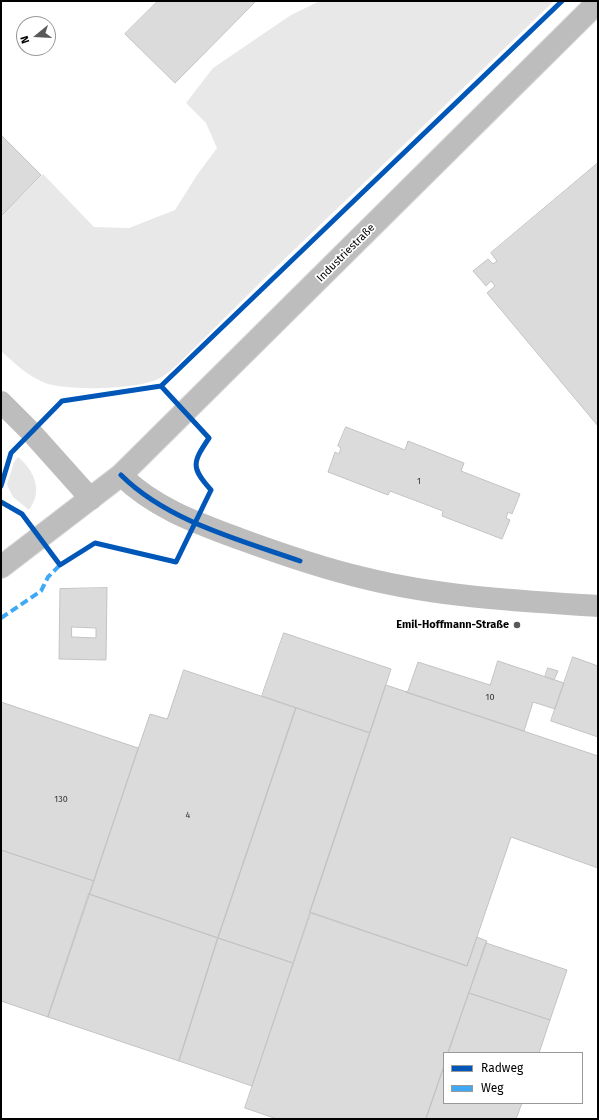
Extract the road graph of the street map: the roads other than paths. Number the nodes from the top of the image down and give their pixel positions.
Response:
1 (598, 2) edge
2 (1, 402) edge
3 (121, 475) junction
4 (91, 500) junction
5 (1, 567) edge
6 (598, 606) edge

1 - 3 main road, Industriestraße
2 - 4 main road
3 - 4 main road, Industriestraße
3 - 6 main road
4 - 5 main road, Industriestraße

